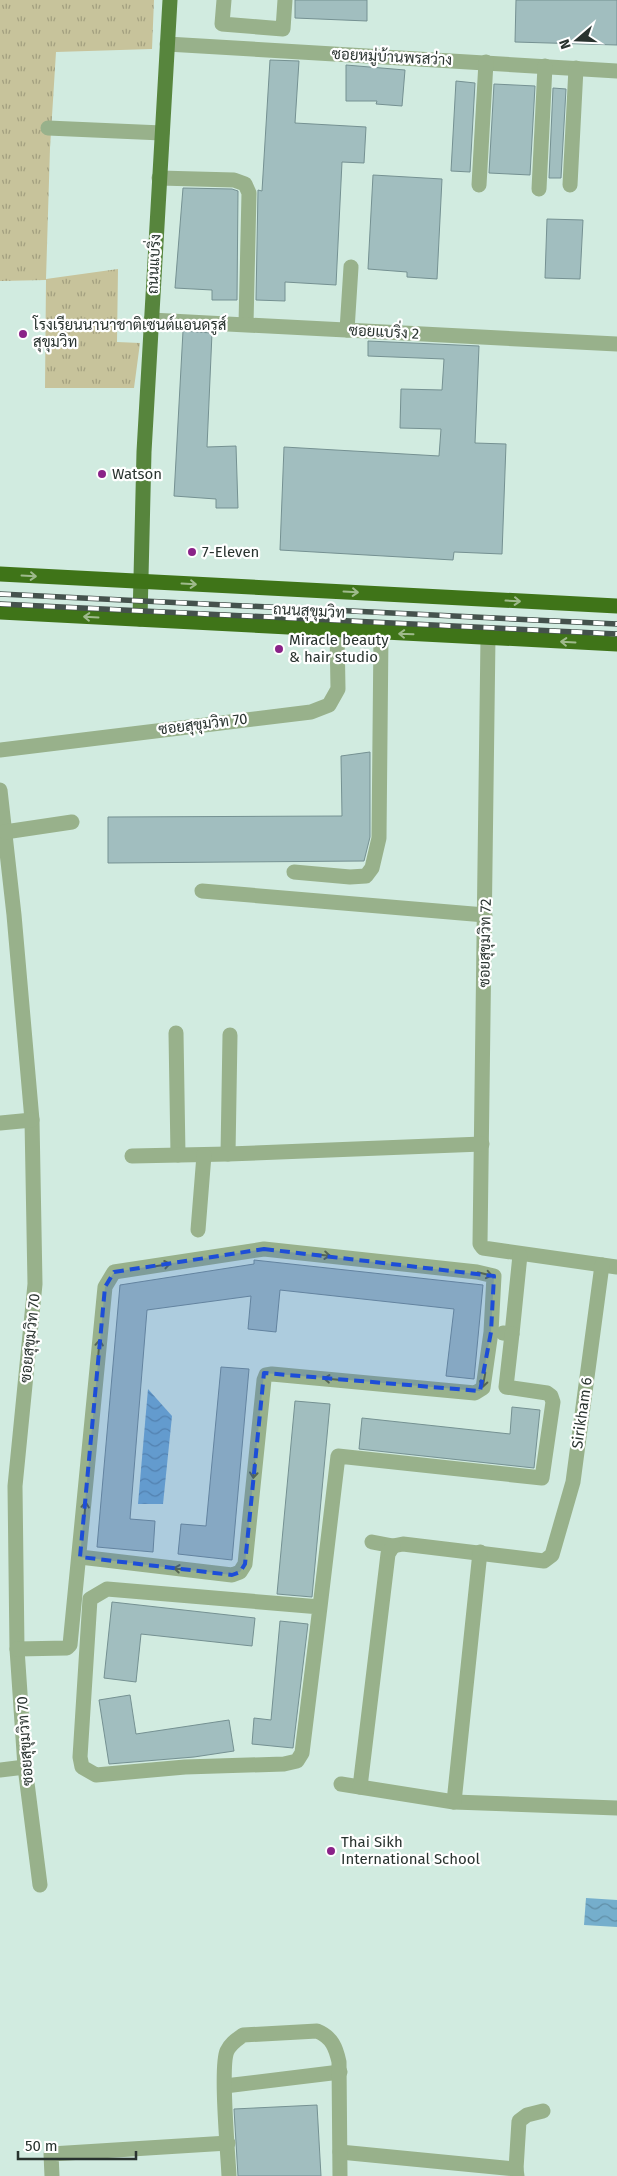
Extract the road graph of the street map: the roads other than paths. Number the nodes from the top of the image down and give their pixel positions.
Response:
1 (170, 0) edge
2 (224, 0) edge
3 (285, 0) edge
4 (167, 44) junction
5 (486, 62) junction
6 (545, 66) junction
7 (576, 68) junction
8 (617, 71) edge
9 (48, 128) dead end
10 (162, 133) junction
11 (159, 178) junction
12 (479, 185) dead end
13 (570, 185) dead end
14 (539, 189) dead end
15 (351, 267) dead end
16 (151, 320) junction
17 (246, 324) junction
18 (347, 330) junction
19 (617, 344) edge
20 (0, 574) edge
21 (140, 581) junction
22 (617, 606) edge
23 (0, 612) edge
24 (140, 619) junction
25 (337, 630) junction
26 (381, 633) junction
27 (488, 637) junction
28 (617, 644) edge
29 (0, 750) edge
30 (0, 790) edge
31 (72, 822) dead end
32 (5, 832) junction
33 (294, 872) dead end
34 (202, 891) dead end
35 (485, 915) junction
36 (176, 1033) dead end
37 (230, 1034) dead end
38 (32, 1120) junction
39 (0, 1123) edge
40 (482, 1144) junction
41 (228, 1154) junction
42 (178, 1155) junction
43 (204, 1155) junction
44 (132, 1156) dead end
45 (198, 1230) dead end
46 (520, 1255) junction
47 (602, 1265) junction
48 (617, 1267) edge
49 (491, 1332) junction
50 (512, 1334) junction
51 (372, 1542) dead end
52 (393, 1546) junction
53 (480, 1552) junction
54 (80, 1557) junction
55 (320, 1607) junction
56 (17, 1648) junction
57 (25, 1767) junction
58 (0, 1770) edge
59 (341, 1784) dead end
60 (360, 1787) junction
61 (454, 1802) junction
62 (617, 1808) edge
63 (40, 1885) dead end
64 (340, 2072) junction
65 (225, 2086) junction
66 (543, 2111) dead end
67 (228, 2143) junction
68 (340, 2152) junction
69 (516, 2172) edge
70 (52, 2176) edge
71 (229, 2176) edge
72 (340, 2176) edge

1 - 4 main road, ถนนแบริ่ง
2 - 3 street
4 - 5 street, ซอยหมู่บ้านพรสว่าง
4 - 10 main road, ถนนแบริ่ง
5 - 6 street, ซอยหมู่บ้านพรสว่าง
5 - 12 street
6 - 7 street, ซอยหมู่บ้านพรสว่าง
6 - 14 street
7 - 8 street, ซอยหมู่บ้านพรสว่าง
7 - 13 street
9 - 10 street
10 - 11 main road, ถนนแบริ่ง
11 - 16 main road, ถนนแบริ่ง
11 - 17 street
15 - 18 street
16 - 17 street, ซอยแบริ่ง 2
16 - 21 main road, ถนนแบริ่ง
17 - 18 street, ซอยแบริ่ง 2
18 - 19 street, ซอยแบริ่ง 2
20 -> 21 highway, ถนนสุขุมวิท
21 -> 22 highway, ถนนสุขุมวิท
21 - 24 main road, ถนนแบริ่ง
24 -> 23 highway, ถนนสุขุมวิท
24 - 25 highway, ถนนสุขุมวิท
25 - 26 highway, ถนนสุขุมวิท
25 - 29 street, ซอยสุขุมวิท 70
27 -> 26 highway, ถนนสุขุมวิท
26 - 33 street
28 -> 27 highway, ถนนสุขุมวิท
27 - 35 street, ซอยสุขุมวิท 72
30 - 32 street, ซอยสุขุมวิท 70
31 - 32 street
32 - 38 street, ซอยสุขุมวิท 70
34 - 35 street
35 - 40 street, ซอยสุขุมวิท 72
36 - 42 street
37 - 41 street
38 - 39 street
38 - 56 street, ซอยสุขุมวิท 70
40 - 41 street
40 - 46 street, ซอยสุขุมวิท 72
41 - 43 street
42 - 43 street
42 - 44 street
43 - 45 street
46 - 47 street
46 - 50 street
47 - 48 street
47 - 53 street, Sirikham 6
49 - 50 street
49 -> 54 street
54 -> 49 street
50 - 55 street
51 - 52 street
52 - 53 street
52 - 60 street
53 - 61 street
54 - 56 street
55 - 55 street
56 - 57 street, ซอยสุขุมวิท 70
57 - 58 street
57 - 63 street, ซอยสุขุมวิท 70
59 - 60 street
60 - 61 street
61 - 62 street
64 - 65 street
64 - 65 street
64 - 68 street
65 - 67 street
66 - 69 street
67 - 70 street
67 - 71 street
68 - 69 street
68 - 72 street

